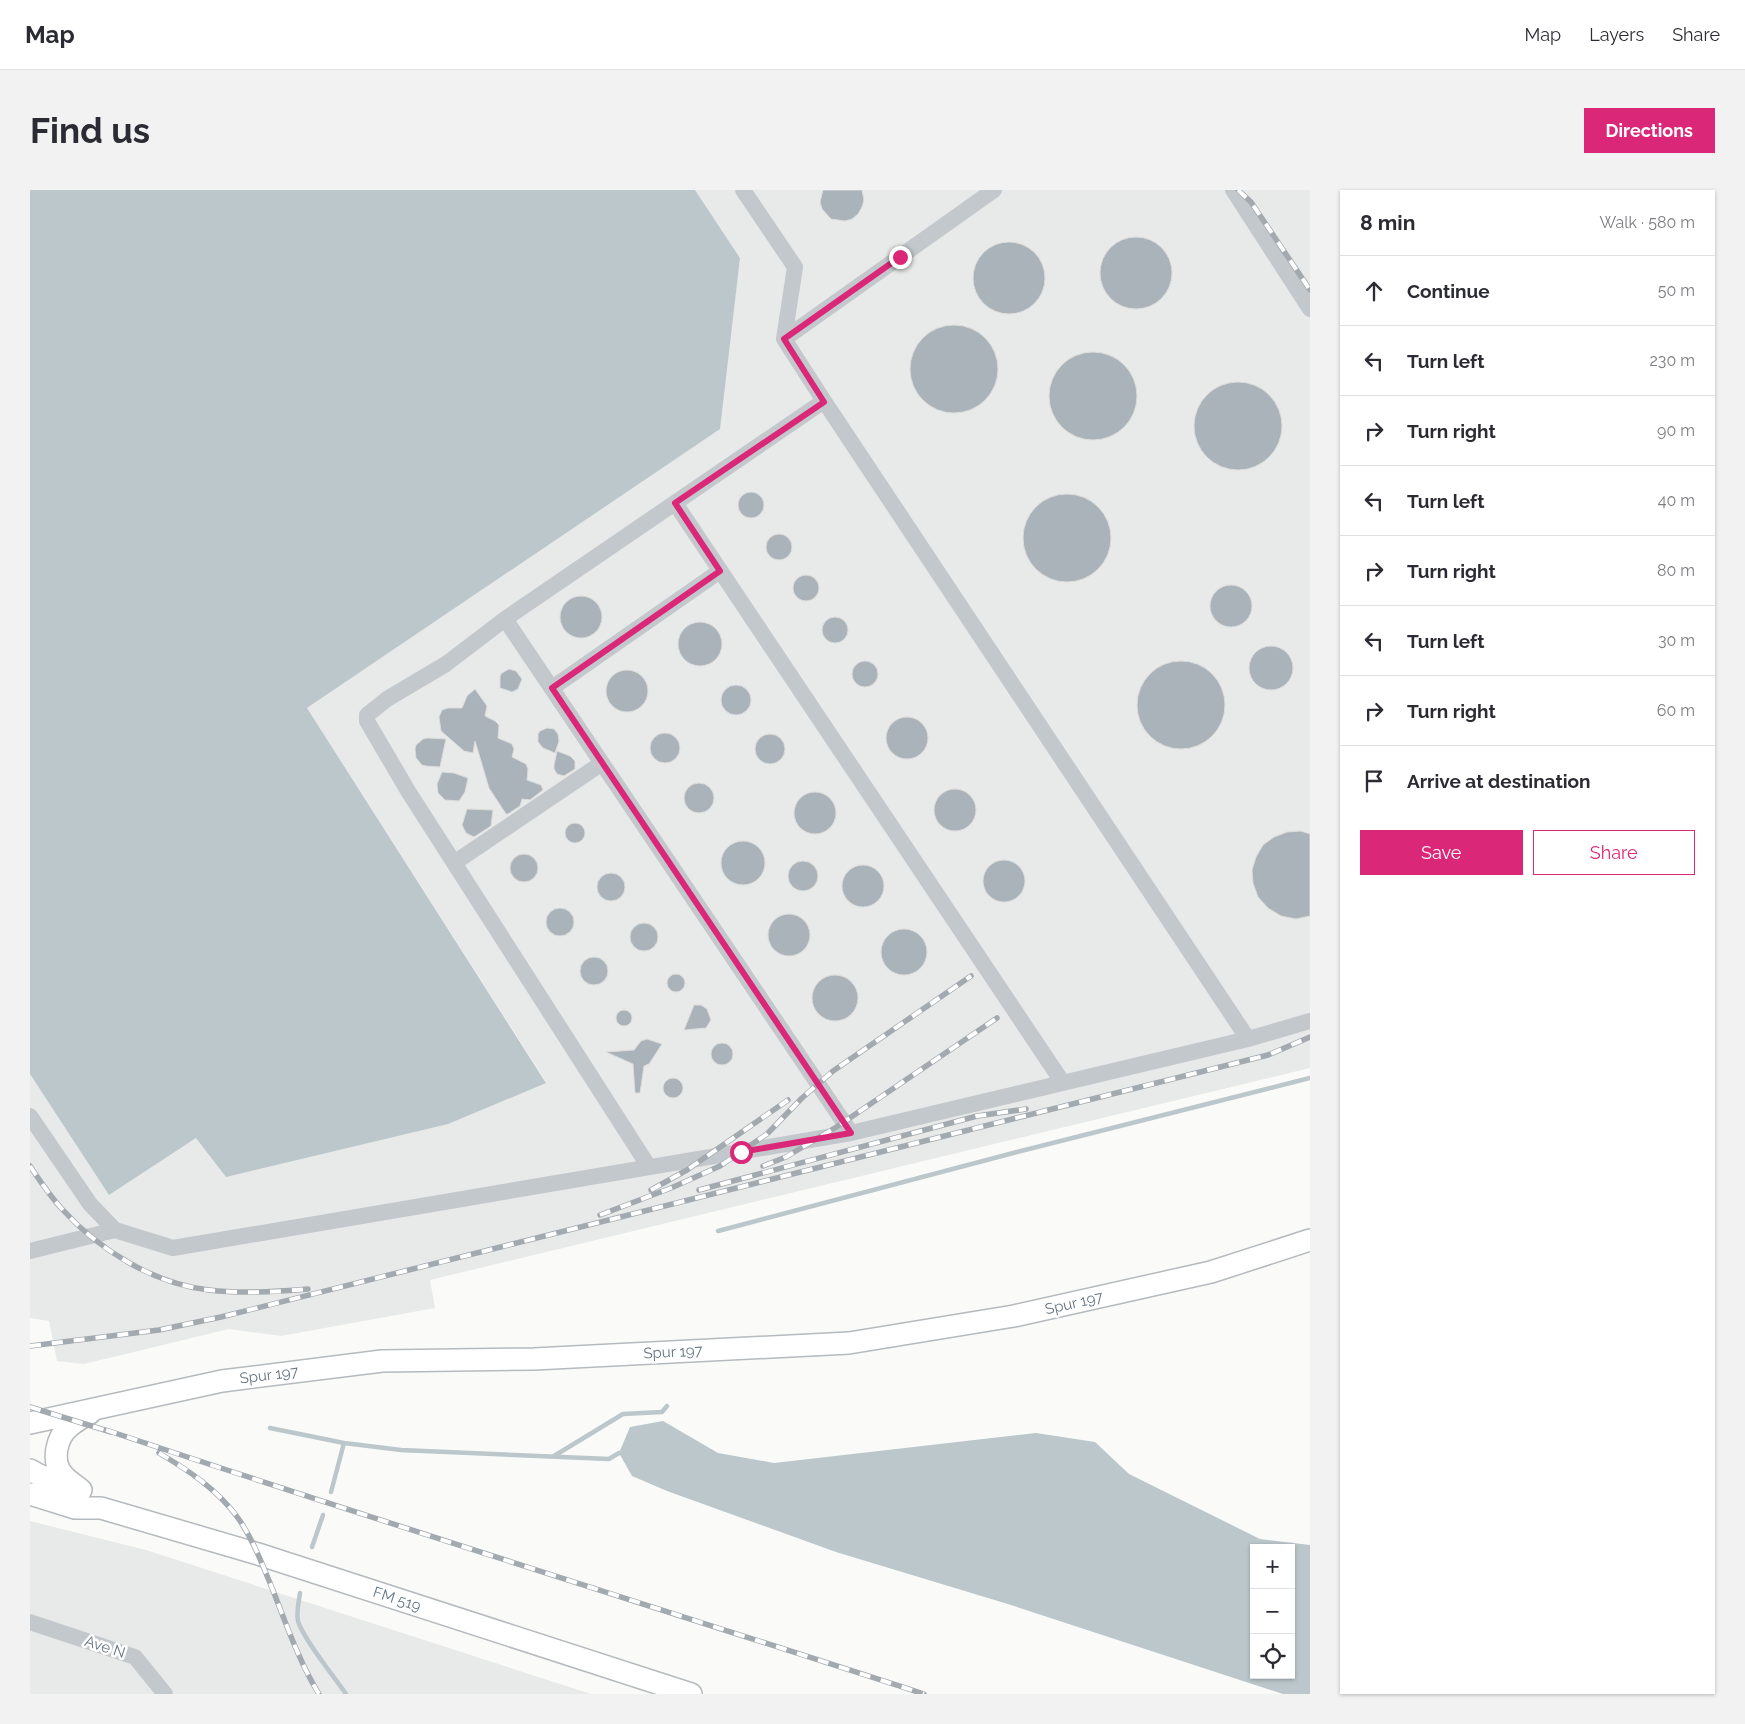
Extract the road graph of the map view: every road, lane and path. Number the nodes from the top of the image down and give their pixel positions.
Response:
1 (743, 190) edge
2 (994, 190) edge
3 (1233, 190) edge
4 (1310, 309) edge
5 (784, 339) junction
6 (824, 402) junction
7 (675, 503) junction
8 (720, 571) junction
9 (505, 619) junction
10 (552, 688) junction
11 (602, 763) junction
12 (454, 864) junction
13 (1310, 1021) edge
14 (1248, 1039) junction
15 (1063, 1083) junction
16 (30, 1116) edge
17 (851, 1133) junction
18 (649, 1168) junction
19 (115, 1230) junction
20 (1310, 1240) edge
21 (30, 1251) edge
22 (100, 1407) junction
23 (30, 1423) edge
24 (30, 1470) edge
25 (81, 1490) junction
26 (30, 1494) edge
27 (101, 1508) junction
28 (30, 1622) edge
29 (165, 1694) edge
30 (691, 1694) edge

1 - 5 street
2 - 5 street
3 - 4 street
5 - 6 street
6 - 7 street
6 - 14 street
7 - 8 street
7 - 9 street
8 - 10 street
8 - 15 street
9 - 10 street
9 - 12 street
10 - 11 street
11 - 12 street
11 - 17 street
12 - 18 street
13 - 14 street
14 - 15 street
15 - 17 street
16 - 19 street
17 - 18 street
18 - 19 street
19 - 21 street
20 - 22 main road, Spur 197
22 - 23 main road, Spur 197
22 - 25 main road
24 - 25 main road, FM 519 / FM 519
25 - 27 main road, FM 519 / FM 519
26 - 27 main road, FM 519 / FM 519
27 - 30 main road, FM 519 / FM 519
28 - 29 street, Ave N

